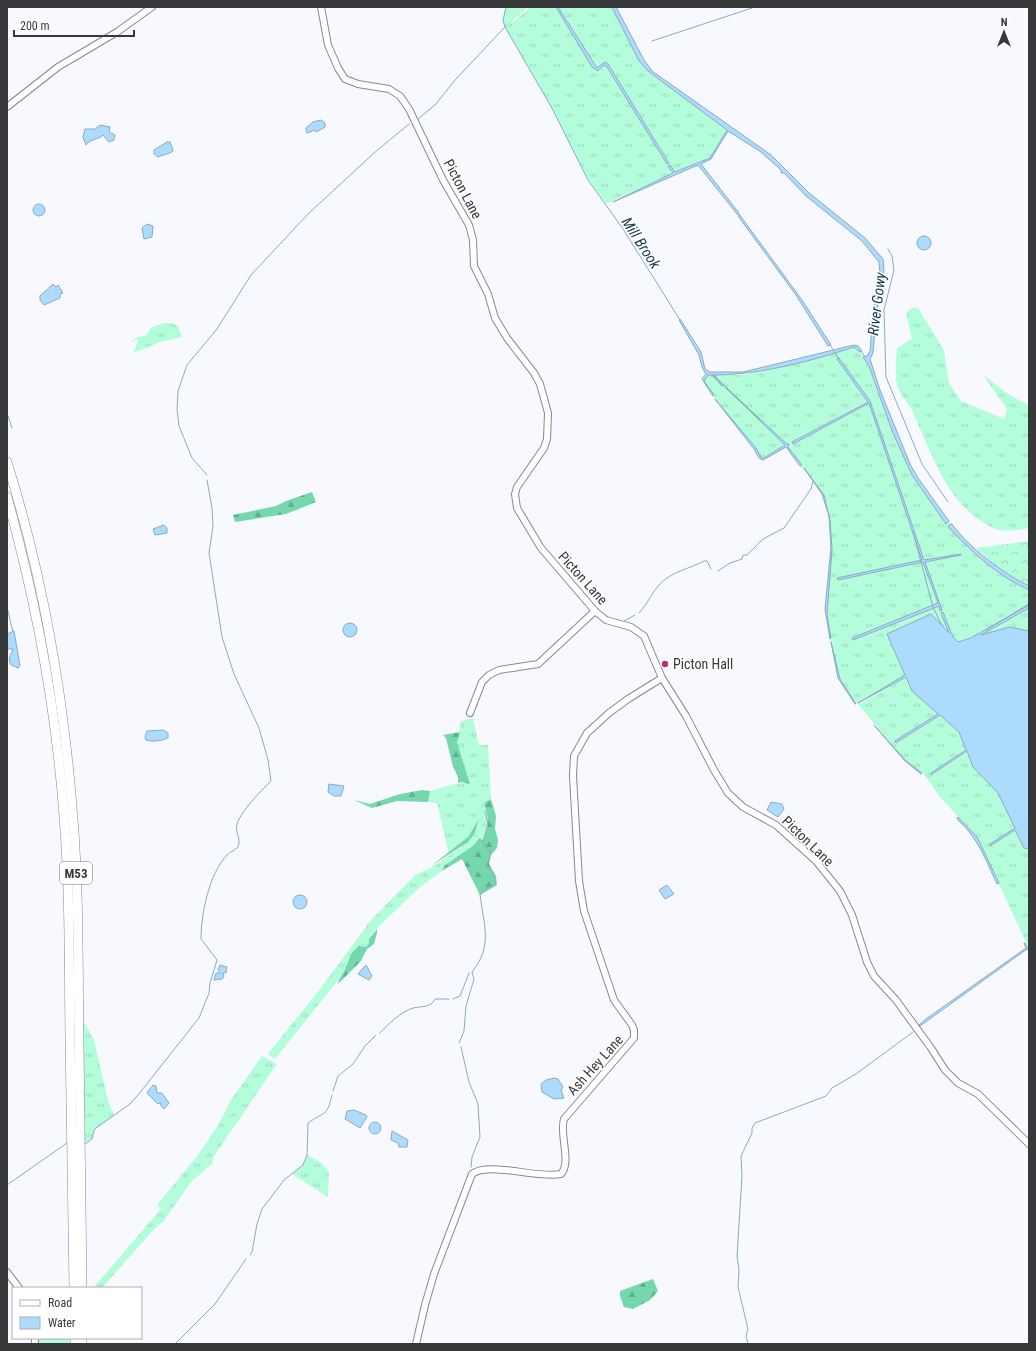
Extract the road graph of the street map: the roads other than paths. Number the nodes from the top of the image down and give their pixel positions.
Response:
1 (152, 7) edge
2 (322, 7) edge
3 (7, 107) edge
4 (7, 462) edge
5 (7, 497) edge
6 (595, 611) junction
7 (662, 678) junction
8 (470, 713) dead end
9 (1029, 1144) edge
10 (7, 1272) edge
11 (18, 1287) edge
12 (74, 1287) edge
13 (82, 1287) edge
14 (416, 1344) edge

1 - 3 street
2 - 6 street, Picton Lane
4 - 13 highway, M53
5 - 12 highway, M53
6 - 7 street, Picton Lane
6 - 8 street
7 - 9 street, Picton Lane
7 - 14 street, Ash Hey Lane
10 - 11 street

